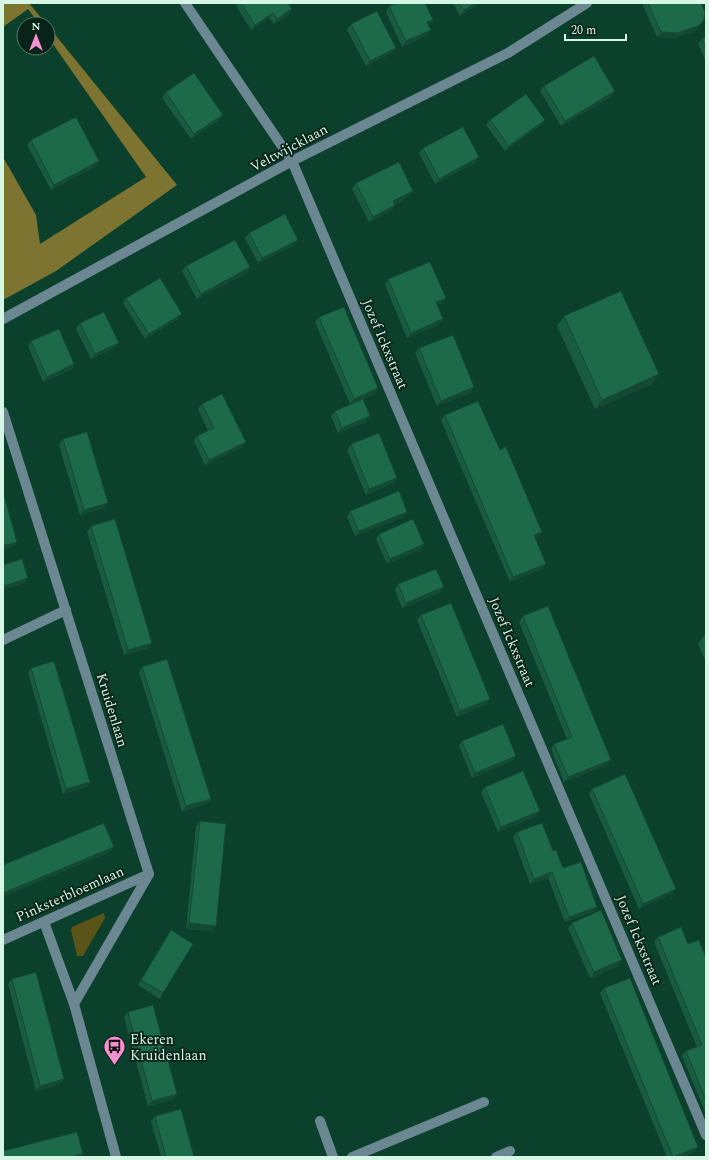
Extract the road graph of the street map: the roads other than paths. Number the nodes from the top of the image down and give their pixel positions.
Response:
1 (185, 3) edge
2 (588, 3) edge
3 (292, 161) junction
4 (3, 319) edge
5 (3, 412) edge
6 (66, 610) junction
7 (3, 640) edge
8 (149, 874) junction
9 (44, 922) junction
10 (3, 940) edge
11 (74, 1004) junction
12 (484, 1102) dead end
13 (320, 1121) dead end
14 (706, 1135) edge
15 (510, 1151) dead end
16 (116, 1157) edge
17 (332, 1157) edge
18 (352, 1157) edge
19 (496, 1157) edge

1 - 3 street, Jozef Ickxstraat
2 - 3 street, Veltwijcklaan
3 - 4 street, Veltwijcklaan
3 - 14 street, Jozef Ickxstraat
5 - 6 street, Kruidenlaan
6 - 7 street
6 - 8 street, Kruidenlaan
8 - 9 street, Pinksterbloemlaan
8 - 11 street
9 - 10 street, Pinksterbloemlaan
9 - 11 street
11 - 16 street
12 - 18 street
13 - 17 street
15 - 19 street

